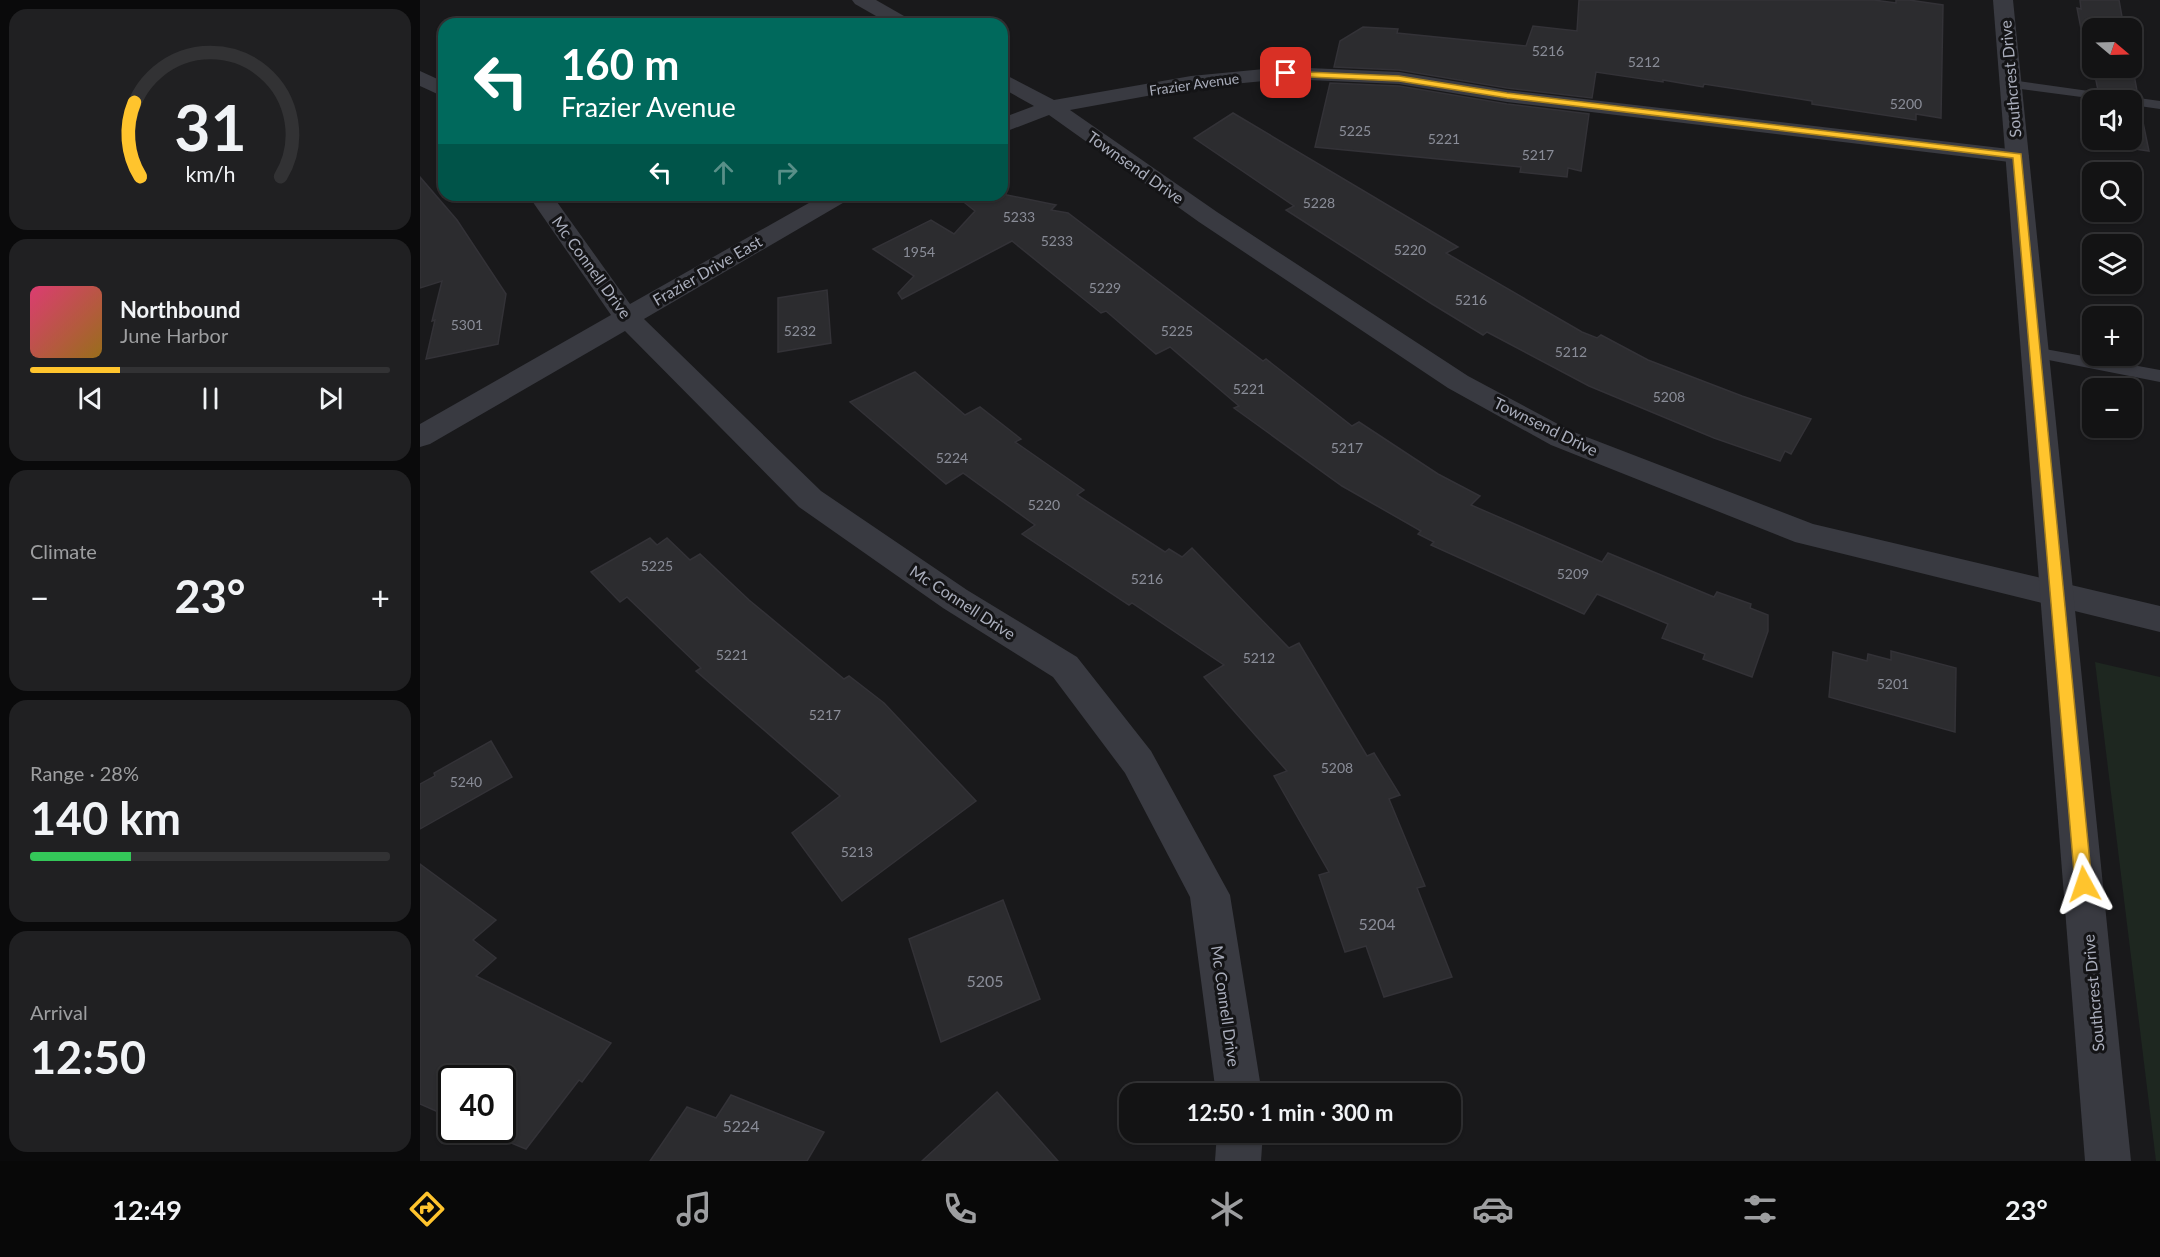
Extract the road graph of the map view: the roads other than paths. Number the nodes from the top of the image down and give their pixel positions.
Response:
1 (862, 0) edge
2 (2003, 0) edge
3 (894, 18) edge
4 (420, 77) edge
5 (1008, 83) edge
6 (2011, 84) junction
7 (438, 88) edge
8 (2082, 94) edge
9 (2142, 103) edge
10 (2160, 105) edge
11 (1051, 107) junction
12 (1008, 124) edge
13 (2018, 156) junction
14 (544, 201) edge
15 (829, 201) edge
16 (626, 317) junction
17 (2034, 352) junction
18 (2160, 376) edge
19 (420, 437) edge
20 (2057, 594) junction
21 (2160, 619) edge
22 (1237, 1083) edge
23 (1239, 1143) edge
24 (1238, 1161) edge
25 (2108, 1161) edge

1 - 3 street
2 - 6 street, Southcrest Drive
4 - 7 street
5 - 11 street, Townsend Drive
6 - 8 lane
6 - 13 street, Southcrest Drive
9 - 10 lane
11 - 12 street
11 - 13 street, Frazier Avenue
11 - 20 street, Townsend Drive
13 - 17 street, Southcrest Drive
14 - 16 street, Mc Connell Drive
15 - 16 street, Frazier Drive East
16 - 19 street, Frazier Drive East
16 - 22 street, Mc Connell Drive
17 - 18 lane
17 - 20 street, Southcrest Drive
20 - 21 street, Townsend Drive
20 - 25 street, Southcrest Drive
23 - 24 street

